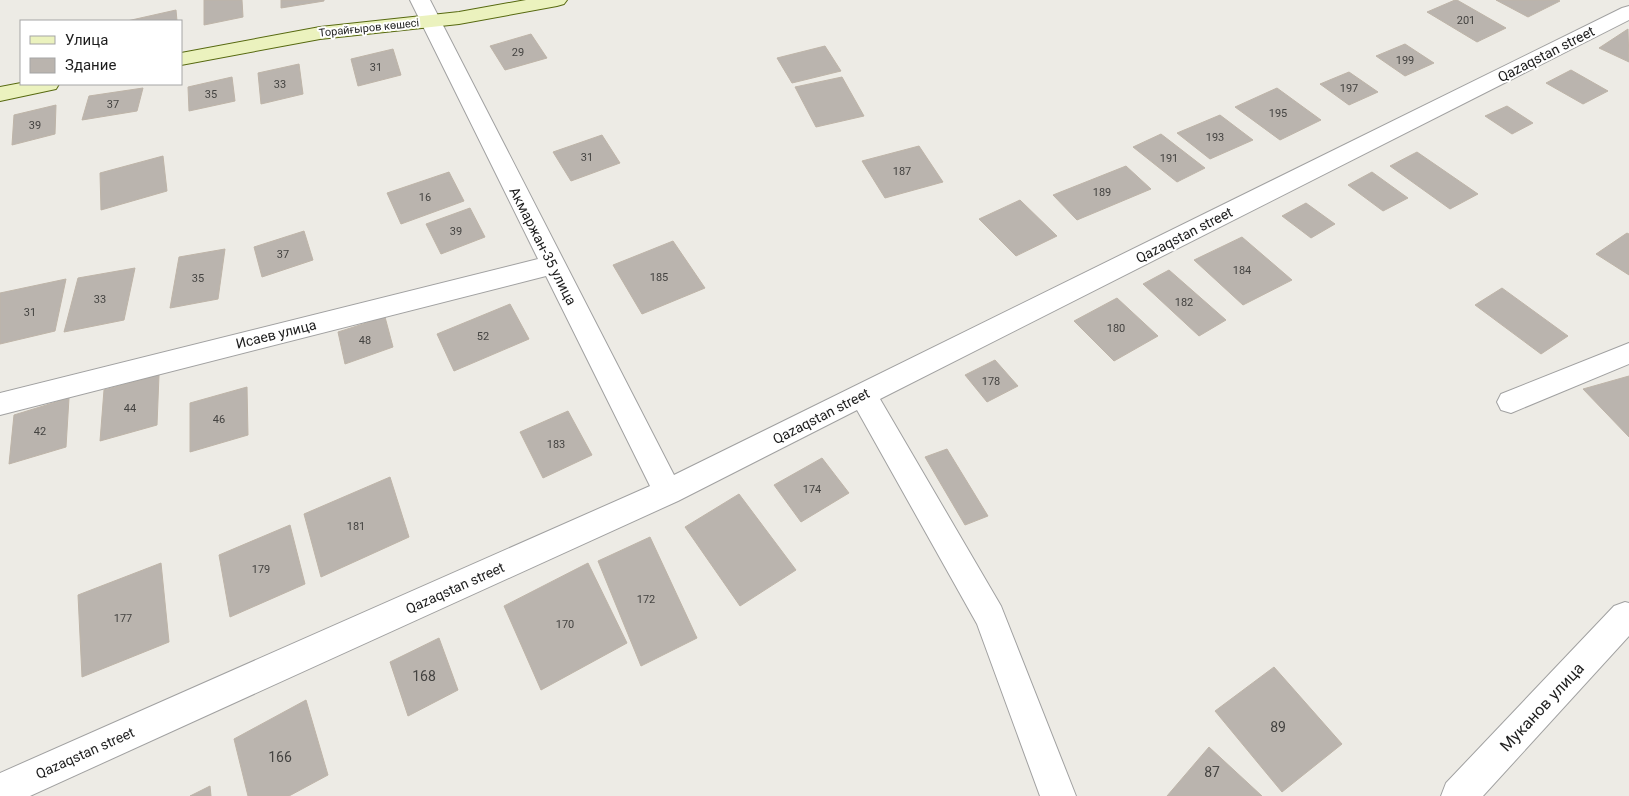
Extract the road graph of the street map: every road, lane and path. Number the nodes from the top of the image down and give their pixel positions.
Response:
1 (557, 0) edge
2 (424, 11) edge
3 (1629, 12) edge
4 (182, 59) edge
5 (44, 85) edge
6 (0, 94) edge
7 (552, 265) junction
8 (1629, 353) edge
9 (863, 395) junction
10 (1511, 402) dead end
11 (0, 404) edge
12 (668, 492) junction
13 (1625, 617) dead end
14 (0, 791) edge
15 (1058, 796) edge
16 (1459, 796) edge

1 - 2 street, Торайғыров көшесі
2 - 4 street, Торайғыров көшесі
2 - 7 street, Акмаржан-35 улица
3 - 9 street, Qazaqstan street
5 - 6 street
7 - 11 street, Исаев улица
7 - 12 street, Акмаржан-35 улица
8 - 10 street
9 - 12 street, Qazaqstan street
9 - 15 street
12 - 14 street, Qazaqstan street
13 - 16 street, Муканов улица

